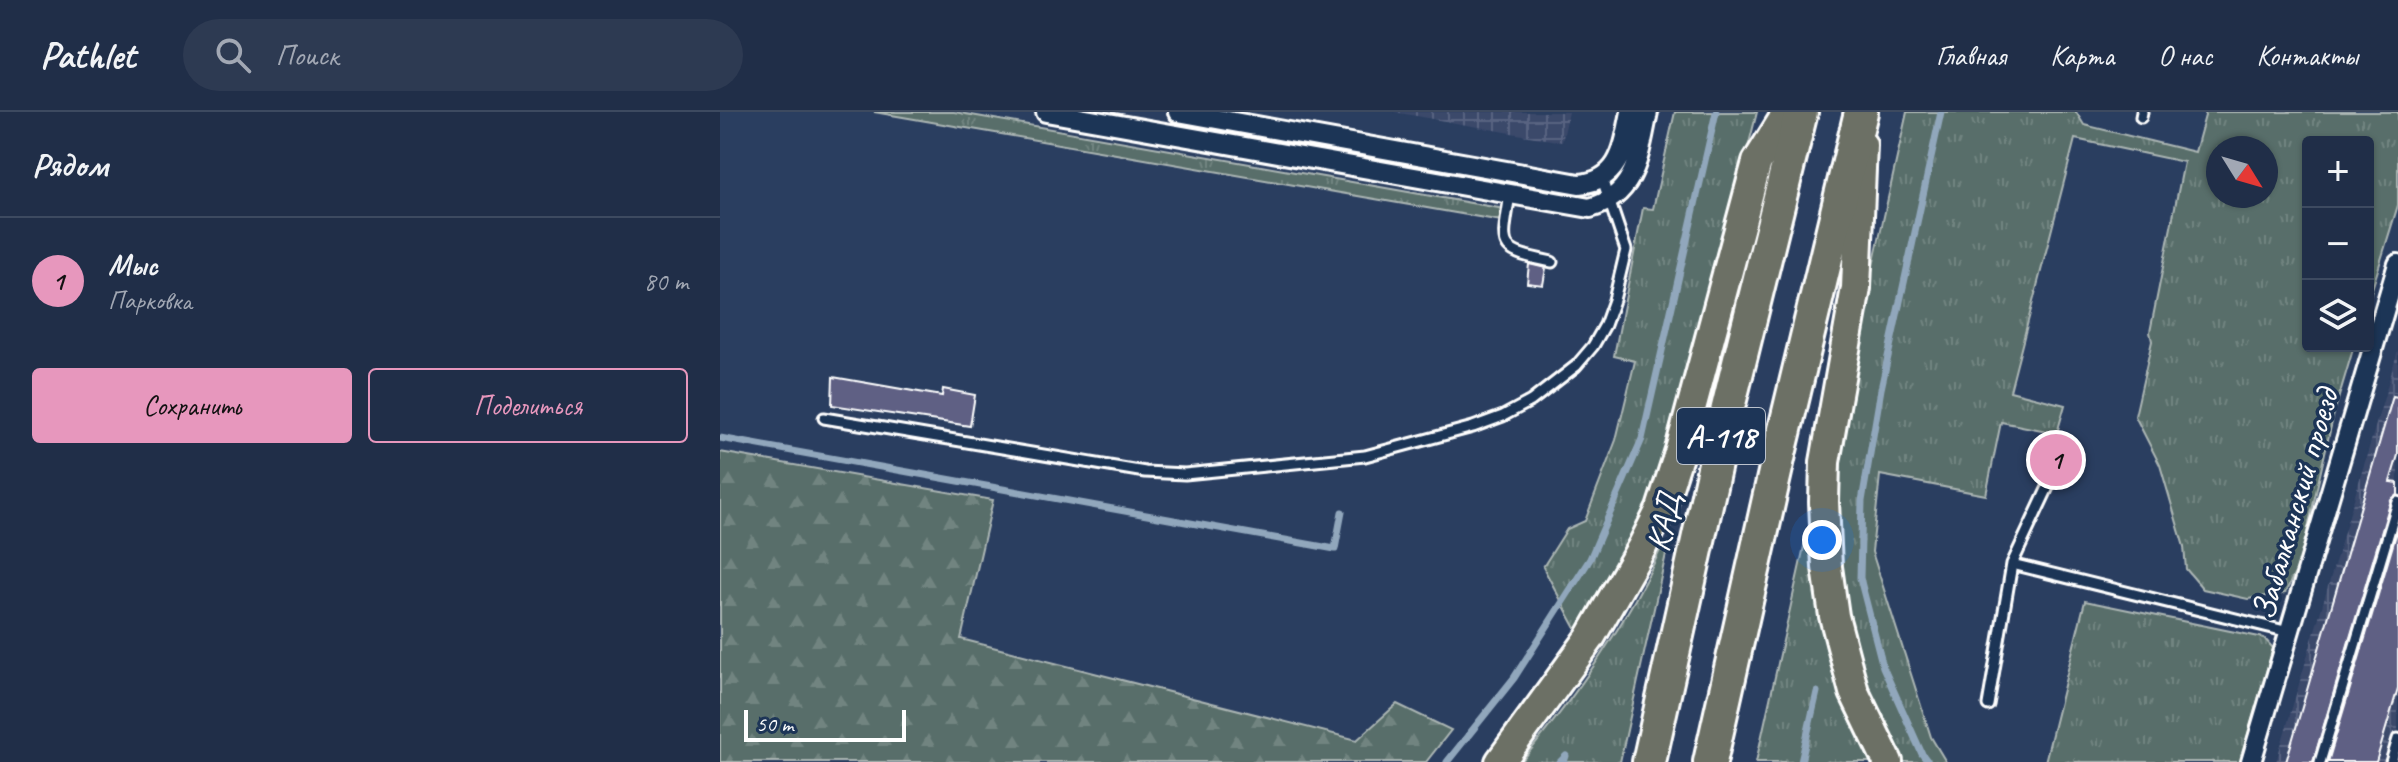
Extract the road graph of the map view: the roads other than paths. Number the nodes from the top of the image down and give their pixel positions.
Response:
1 (1046, 112) edge
2 (1178, 112) edge
3 (1631, 112) edge
4 (1648, 112) edge
5 (1788, 112) edge
6 (1801, 112) edge
7 (1862, 112) edge
8 (1602, 179) junction
9 (1510, 194) junction
10 (1610, 200) junction
11 (1552, 262) dead end
12 (2398, 264) edge
13 (824, 418) dead end
14 (2050, 483) dead end
15 (2398, 502) edge
16 (2012, 564) junction
17 (2289, 632) junction
18 (1988, 705) dead end
19 (2398, 739) edge
20 (1500, 762) edge
21 (1649, 762) edge
22 (1710, 762) edge
23 (1888, 762) edge
24 (2251, 762) edge
25 (2320, 762) edge
26 (2391, 762) edge

1 - 9 street
2 - 8 street
3 - 8 street
4 - 10 street
5 - 20 main road
6 - 21 highway, КАД / А-118
7 - 22 highway, А-118
7 - 23 main road
8 - 10 lane
9 - 10 street
9 - 11 lane
10 - 13 lane
12 - 17 street, Забалканский проезд
14 - 16 lane
15 - 25 lane
16 - 17 lane
16 - 18 lane
17 - 24 street, Забалканский проезд
19 - 26 lane

